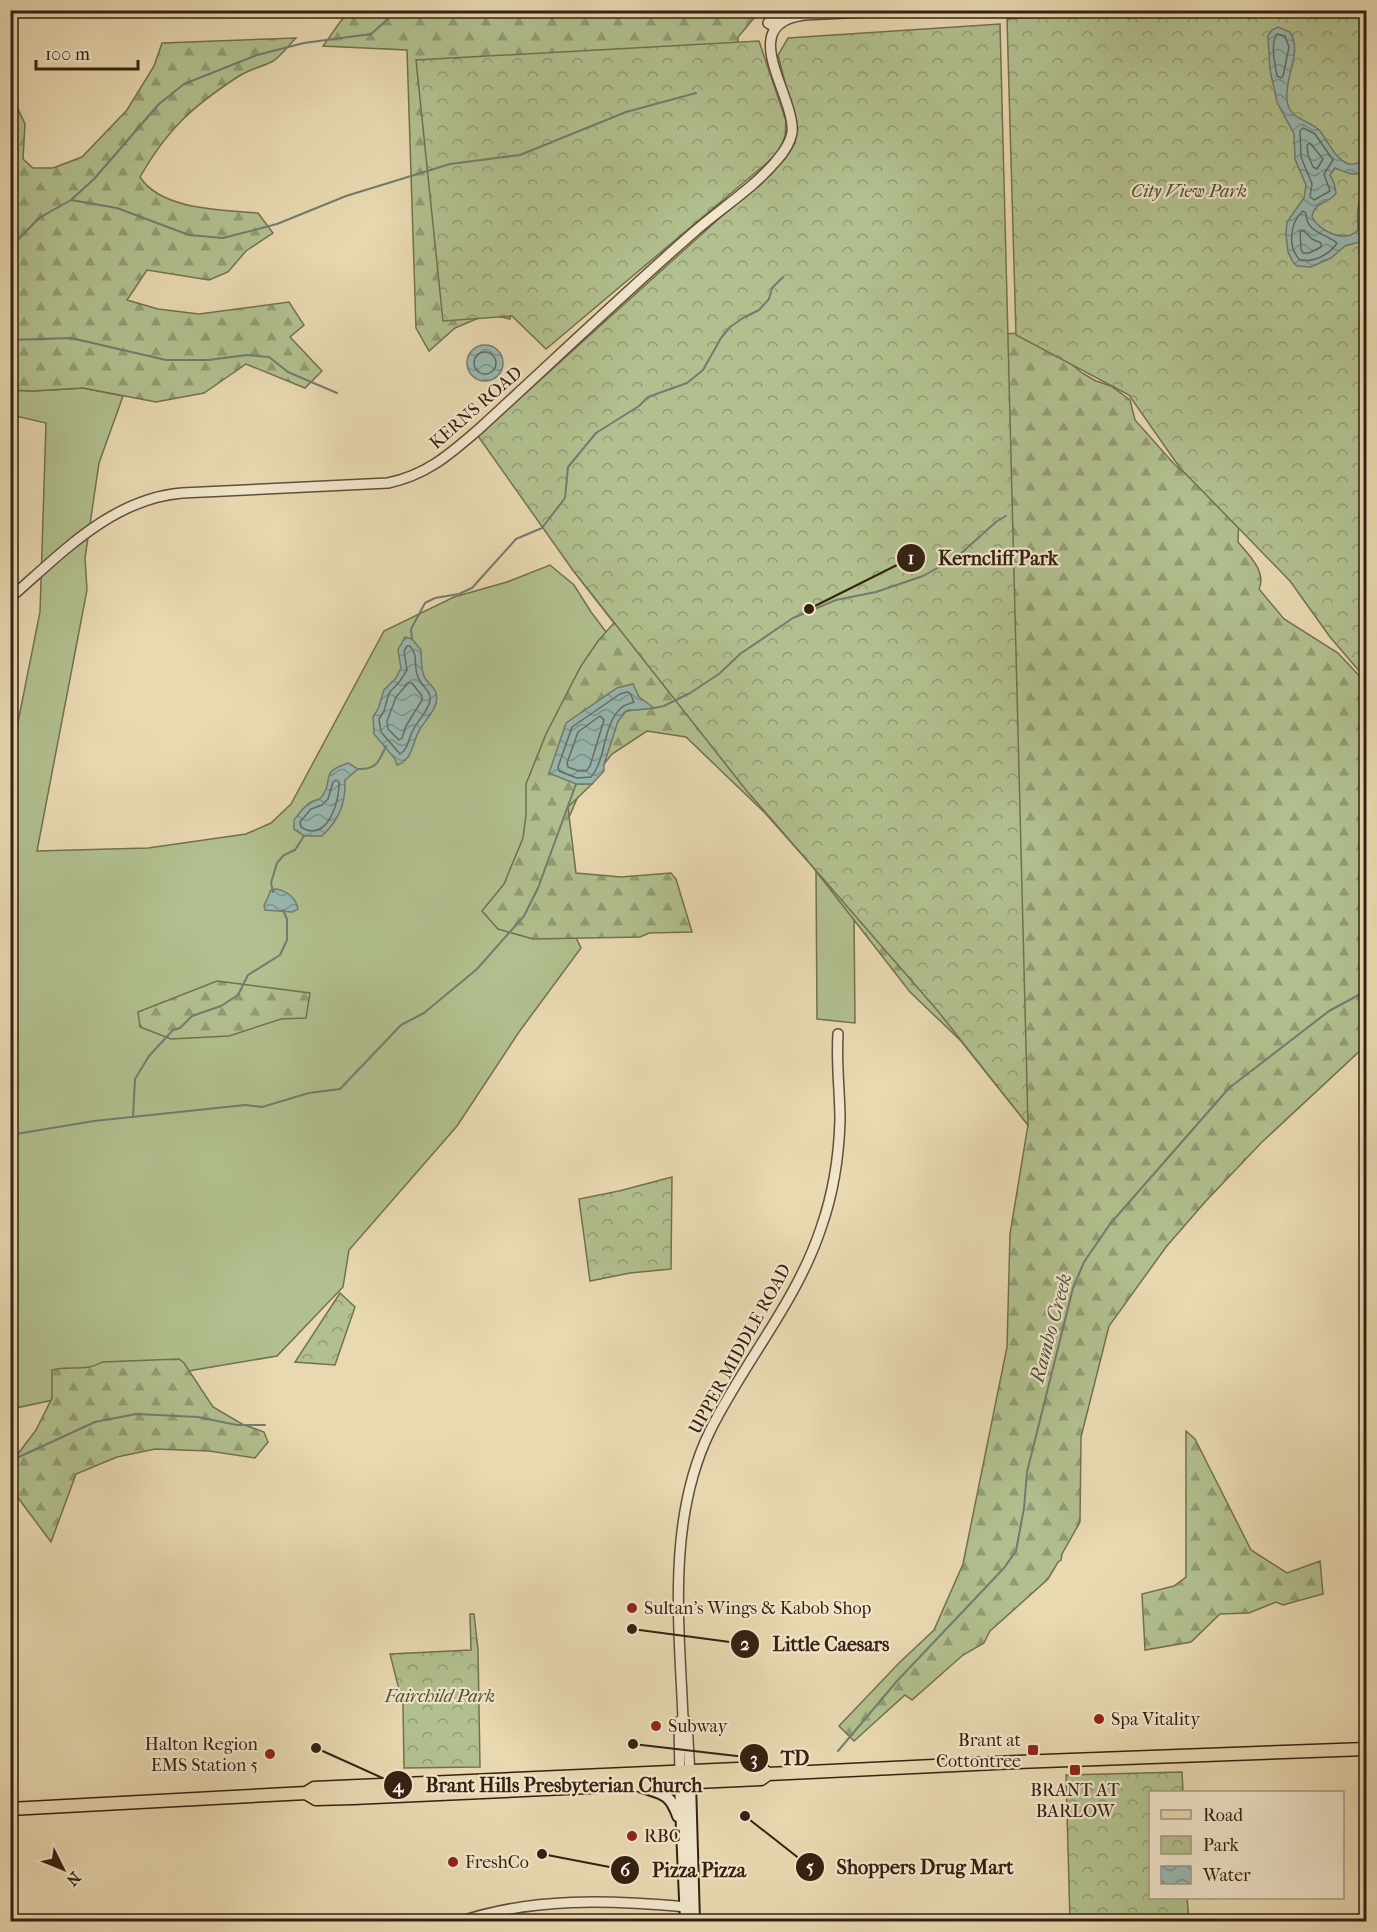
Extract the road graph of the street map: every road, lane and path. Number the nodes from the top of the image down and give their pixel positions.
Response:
1 (907, 10) edge
2 (10, 598) edge
3 (838, 1034) dead end
4 (1366, 1749) edge
5 (685, 1777) junction
6 (633, 1784) junction
7 (306, 1793) junction
8 (10, 1809) edge
9 (680, 1822) junction
10 (686, 1907) junction
11 (459, 1922) edge
12 (686, 1922) edge
13 (694, 1922) edge

1 - 2 street, KERNS ROAD
3 - 5 street, UPPER MIDDLE ROAD
4 - 5 main road
5 - 6 main road
5 - 7 main road
5 - 9 main road, UPPER MIDDLE ROAD
5 - 13 main road, UPPER MIDDLE ROAD
6 - 7 main road
6 - 9 main road
7 - 8 main road
9 - 10 main road, UPPER MIDDLE ROAD
10 - 11 street
10 - 12 main road, UPPER MIDDLE ROAD

